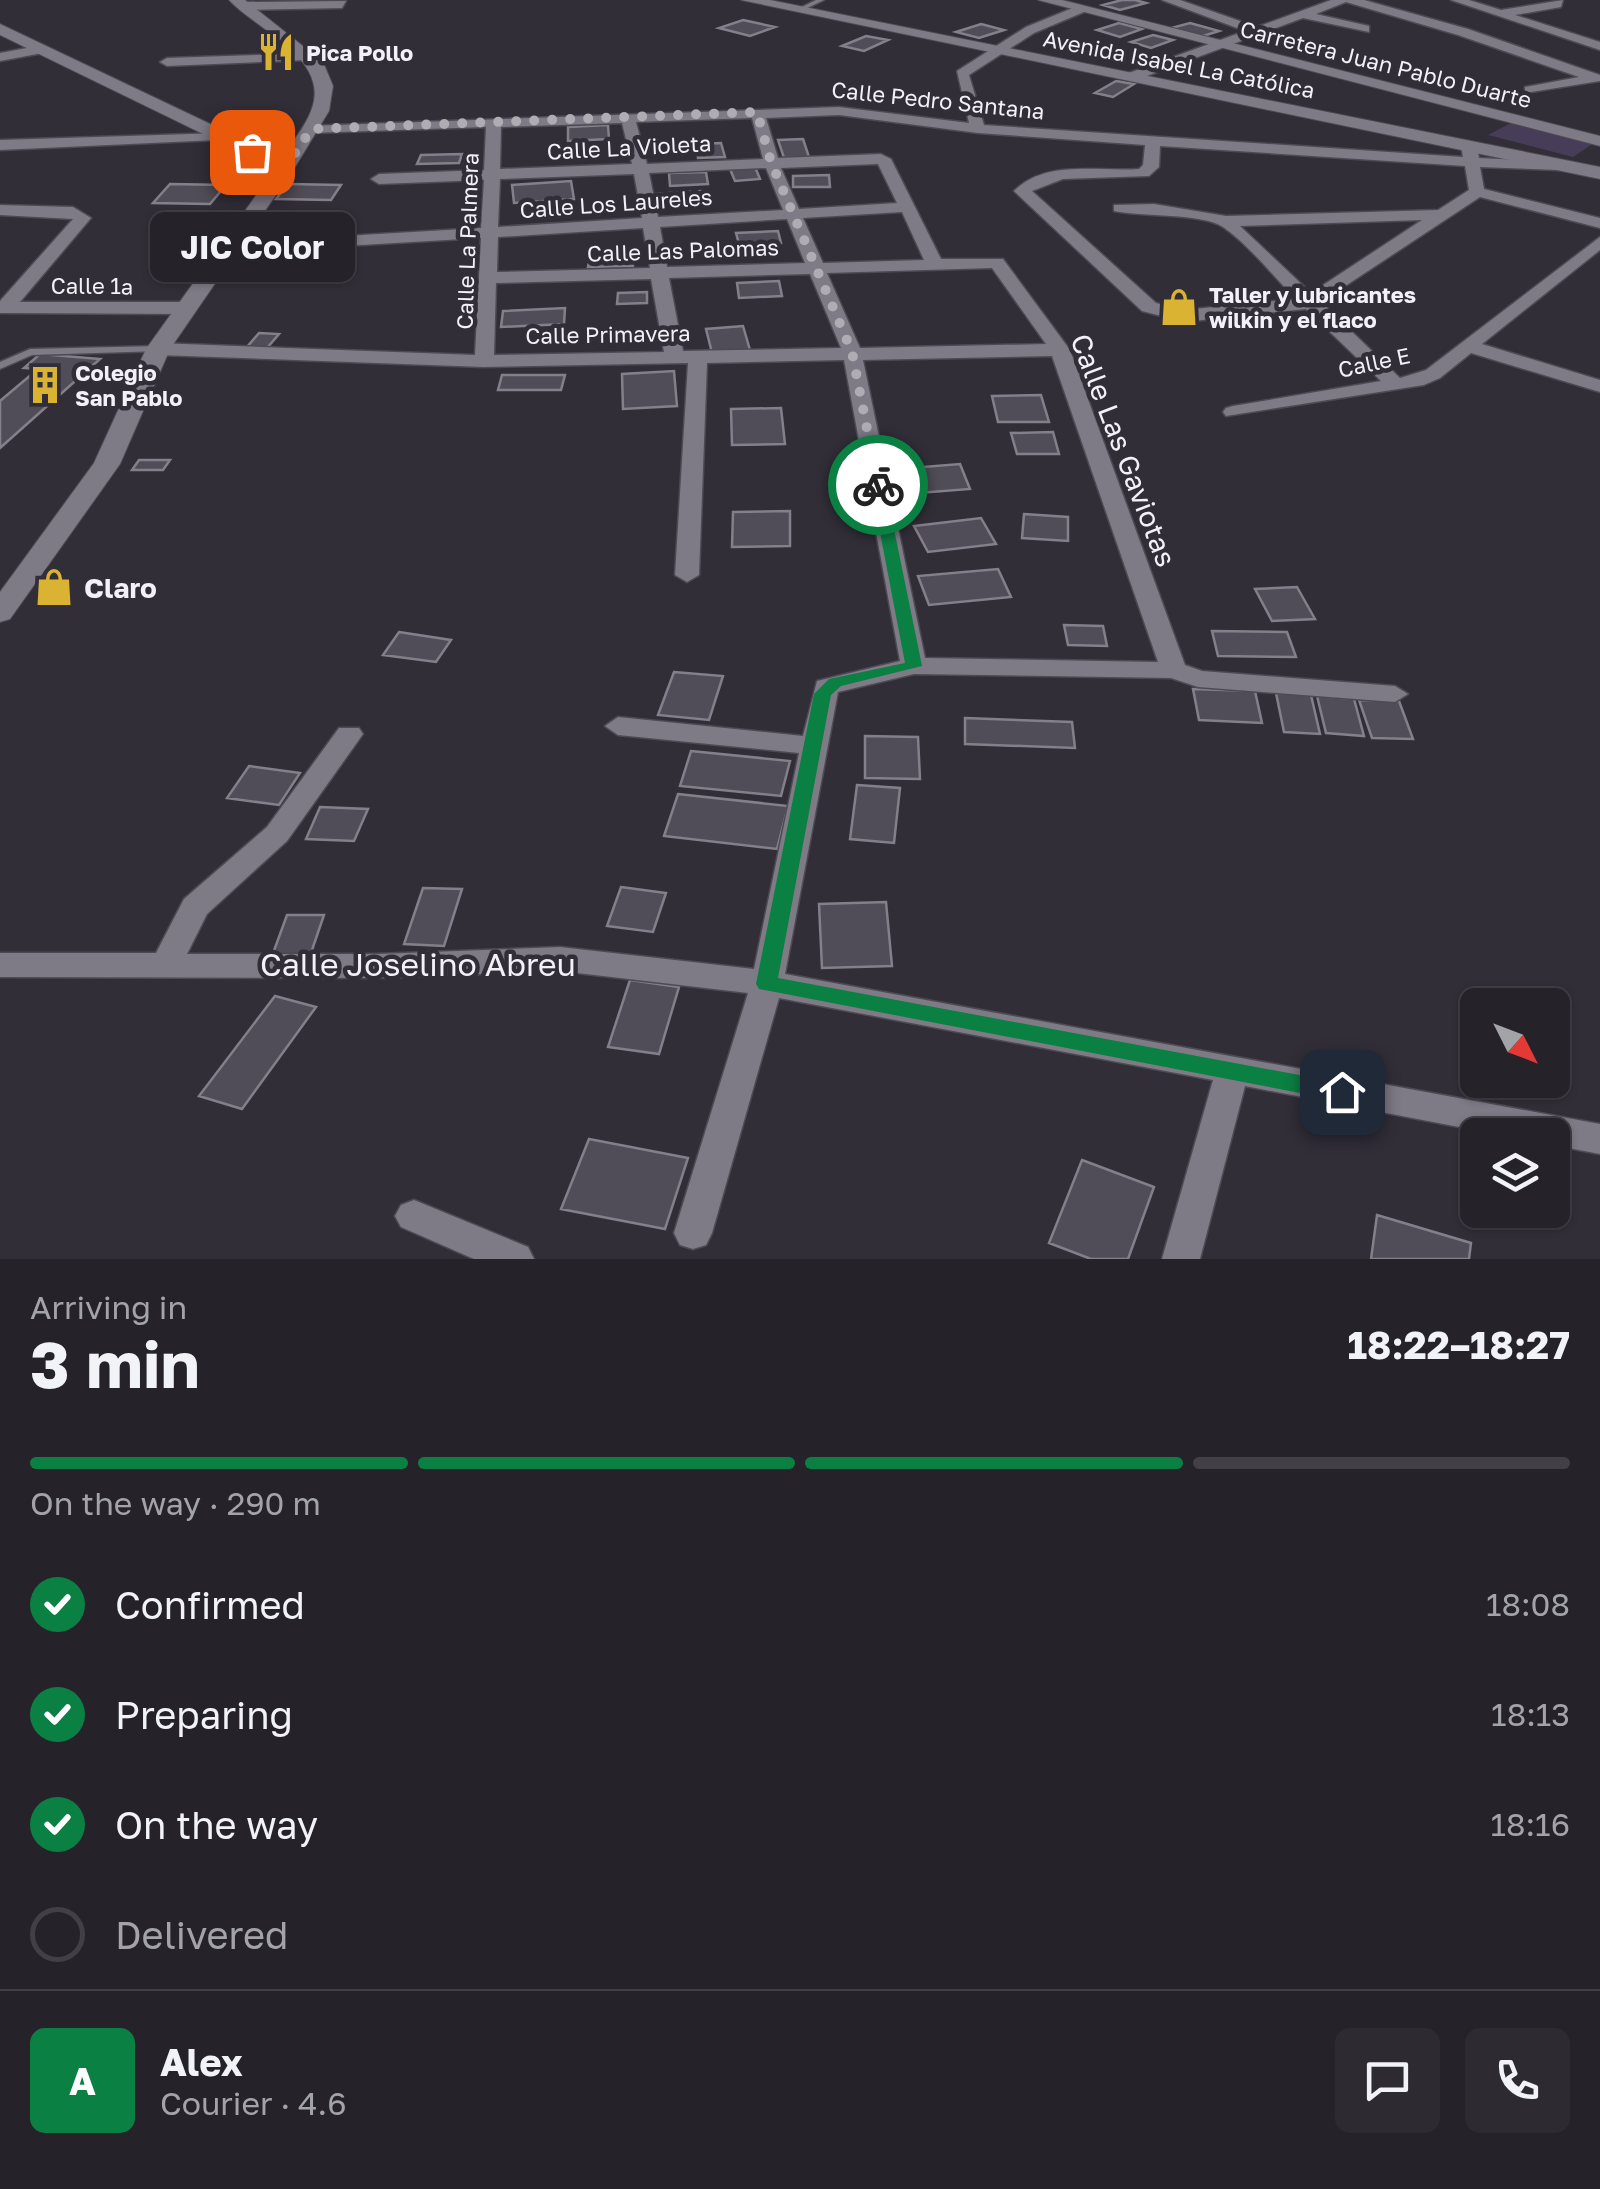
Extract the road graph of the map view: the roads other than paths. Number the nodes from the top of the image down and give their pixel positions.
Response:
1 (748, 0) edge
2 (821, 0) edge
3 (1046, 0) edge
4 (1168, 0) edge
5 (1342, 0) edge
6 (1351, 0) edge
7 (1457, 0) edge
8 (1557, 0) edge
9 (240, 3) edge
10 (342, 4) dead end
11 (1080, 9) junction
12 (799, 10) junction
13 (1300, 14) junction
14 (1500, 14) junction
15 (1365, 28) dead end
16 (0, 29) edge
17 (1254, 30) junction
18 (1600, 37) edge
19 (1583, 40) junction
20 (1216, 44) junction
21 (1600, 46) edge
22 (44, 49) junction
23 (998, 51) junction
24 (308, 56) junction
25 (0, 57) edge
26 (167, 62) dead end
27 (1131, 77) junction
28 (1598, 78) edge
29 (1530, 90) dead end
30 (757, 112) junction
31 (628, 118) junction
32 (494, 122) junction
33 (311, 129) junction
34 (978, 129) junction
35 (217, 136) junction
36 (1596, 138) edge
37 (1153, 141) junction
38 (0, 145) edge
39 (1470, 154) junction
40 (771, 162) junction
41 (286, 167) junction
42 (642, 169) junction
43 (1600, 173) edge
44 (491, 177) junction
45 (379, 179) dead end
46 (1476, 192) junction
47 (908, 208) junction
48 (1120, 208) dead end
49 (0, 210) edge
50 (793, 213) junction
51 (1440, 215) junction
52 (1226, 222) junction
53 (650, 223) junction
54 (1600, 223) edge
55 (491, 234) junction
56 (326, 242) dead end
57 (1600, 242) edge
58 (996, 263) joint
59 (935, 264) junction
60 (815, 269) junction
61 (657, 273) junction
62 (490, 278) junction
63 (1307, 303) junction
64 (3, 307) edge
65 (184, 308) junction
66 (1468, 346) junction
67 (158, 350) junction
68 (1060, 350) junction
69 (852, 352) junction
70 (686, 357) junction
71 (484, 361) junction
72 (0, 366) edge
73 (1397, 386) junction
74 (1600, 386) edge
75 (1233, 412) dead end
76 (687, 575) dead end
77 (4, 602) edge
78 (914, 666) junction
79 (1174, 670) junction
80 (1394, 694) dead end
81 (618, 726) dead end
82 (348, 734) dead end
83 (813, 746) junction
84 (0, 965) edge
85 (165, 966) junction
86 (767, 984) junction
87 (1232, 1072) junction
88 (1600, 1138) edge
89 (414, 1216) dead end
90 (693, 1232) dead end
91 (515, 1259) edge
92 (1181, 1259) edge

1 - 12 main road, Avenida Isabel La Católica
2 - 12 lane
3 - 11 main road, Carretera Juan Pablo Duarte
4 - 17 street
5 - 13 street
6 - 28 street
7 - 14 street
8 - 14 street
9 - 10 street
9 - 24 main road
11 - 20 main road, Carretera Juan Pablo Duarte
11 - 23 street
12 - 23 main road, Avenida Isabel La Católica
13 - 15 street
13 - 17 street
14 - 19 street
16 - 22 main road
17 - 20 street
18 - 19 street
19 - 21 street
20 - 27 street
20 - 36 main road, Carretera Juan Pablo Duarte
22 - 25 street
22 - 35 main road
23 - 27 main road, Avenida Isabel La Católica
23 - 34 street
24 - 26 street
24 - 33 main road
27 - 39 main road, Avenida Isabel La Católica
28 - 29 street
30 - 31 street, Calle Pedro Santana
30 - 34 street, Calle Pedro Santana
30 - 40 street
31 - 32 street, Calle Pedro Santana
31 - 42 street
32 - 33 street, Calle Pedro Santana
32 - 44 street, Calle La Palmera
33 - 41 main road
34 - 37 street, Calle Pedro Santana
35 - 38 street
35 - 41 main road
37 - 39 street, Calle Pedro Santana
37 - 63 street
39 - 43 main road, Avenida Isabel La Católica
39 - 46 street
40 - 42 street, Calle La Violeta
40 - 47 street, Calle La Violeta
40 - 50 street
41 - 65 main road
42 - 44 street, Calle La Violeta
42 - 53 street
44 - 45 street, Calle La Violeta
44 - 55 street, Calle La Palmera
46 - 51 street
46 - 54 street
47 - 50 street, Calle Los Laureles
47 - 59 street
48 - 52 street
49 - 64 street
50 - 53 street, Calle Los Laureles
50 - 60 street
51 - 52 street
51 - 63 street
52 - 63 street
53 - 55 street, Calle Los Laureles
53 - 61 street
55 - 56 street, Calle Los Laureles
55 - 62 street, Calle La Palmera
57 - 66 street, Calle E
58 - 59 street, Calle Las Palomas
58 - 68 street, Calle Las Gaviotas
59 - 60 street, Calle Las Palomas
60 - 61 street, Calle Las Palomas
60 - 69 street
61 - 62 street, Calle Las Palomas
61 - 70 street
62 - 71 street, Calle La Palmera
63 - 73 street
64 - 65 street, Calle 1ª
65 - 67 main road
66 - 73 street, Calle E
66 - 74 street
67 - 71 street, Calle Primavera
67 - 72 lane
67 - 77 main road
68 - 69 street, Calle Primavera
68 - 79 street, Calle Las Gaviotas
69 - 70 street, Calle Primavera
69 - 78 street
70 - 71 street, Calle Primavera
70 - 76 street
73 - 75 street, Calle E
78 - 79 street
78 - 83 street
79 - 80 street
81 - 83 street
82 - 85 street
83 - 86 street
84 - 85 street, Calle Joselino Abreu
85 - 86 street, Calle Joselino Abreu
86 - 87 street, Calle Joselino Abreu
86 - 90 street
87 - 88 street, Calle Joselino Abreu
87 - 92 street
89 - 91 street

